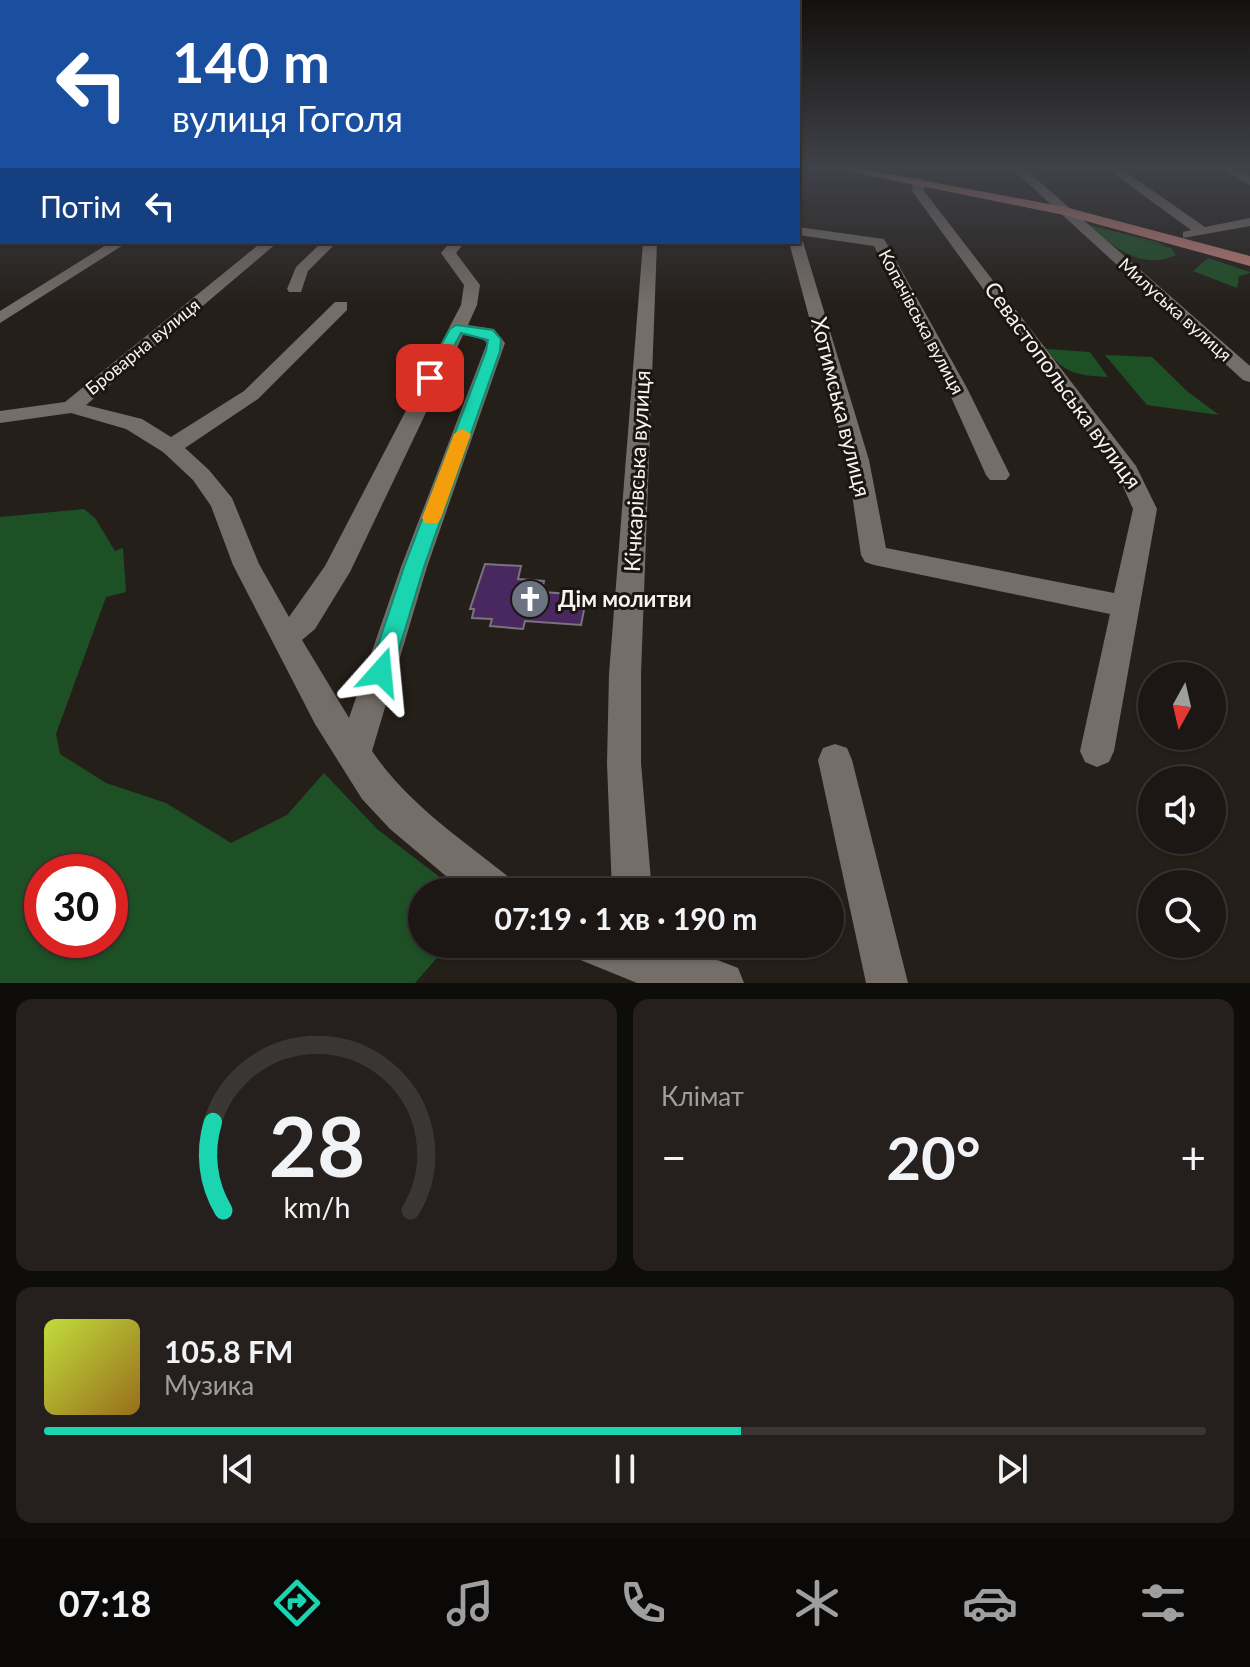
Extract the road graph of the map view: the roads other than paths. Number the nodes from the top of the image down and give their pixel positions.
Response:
1 (935, 214) edge
2 (1068, 214) edge
3 (1077, 214) edge
4 (1177, 214) edge
5 (1250, 222) edge
6 (800, 231) edge
7 (1202, 232) junction
8 (1174, 238) junction
9 (118, 244) edge
10 (269, 244) edge
11 (328, 244) edge
12 (456, 244) edge
13 (650, 244) edge
14 (797, 244) edge
15 (1250, 261) edge
16 (295, 289) dead end
17 (341, 306) dead end
18 (0, 318) edge
19 (456, 329) junction
20 (1250, 376) edge
21 (71, 407) junction
22 (0, 417) edge
23 (171, 447) junction
24 (998, 475) dead end
25 (1128, 607) junction
26 (287, 635) junction
27 (1097, 751) dead end
28 (354, 753) junction
29 (835, 760) dead end
30 (479, 878) edge
31 (631, 878) edge
32 (638, 963) edge
33 (723, 983) edge
34 (887, 983) edge

1 - 25 street, Севастопольська вулиця
2 - 20 street, Милуська вулиця
3 - 8 main road
4 - 7 street
5 - 7 street
6 - 24 street, Копачівська вулиця
7 - 8 street
8 - 15 main road
9 - 18 street
10 - 21 street, Броварна вулиця
11 - 16 street
12 - 19 street
13 - 31 street, Кічкарівська вулиця
14 - 25 street, Хотимська вулиця
17 - 23 street
19 - 26 street
19 - 28 street
21 - 22 street, Броварна вулиця
21 - 23 street
23 - 26 street
25 - 27 street, Севастопольська вулиця
26 - 28 street
28 - 30 street
29 - 34 street
32 - 33 street

